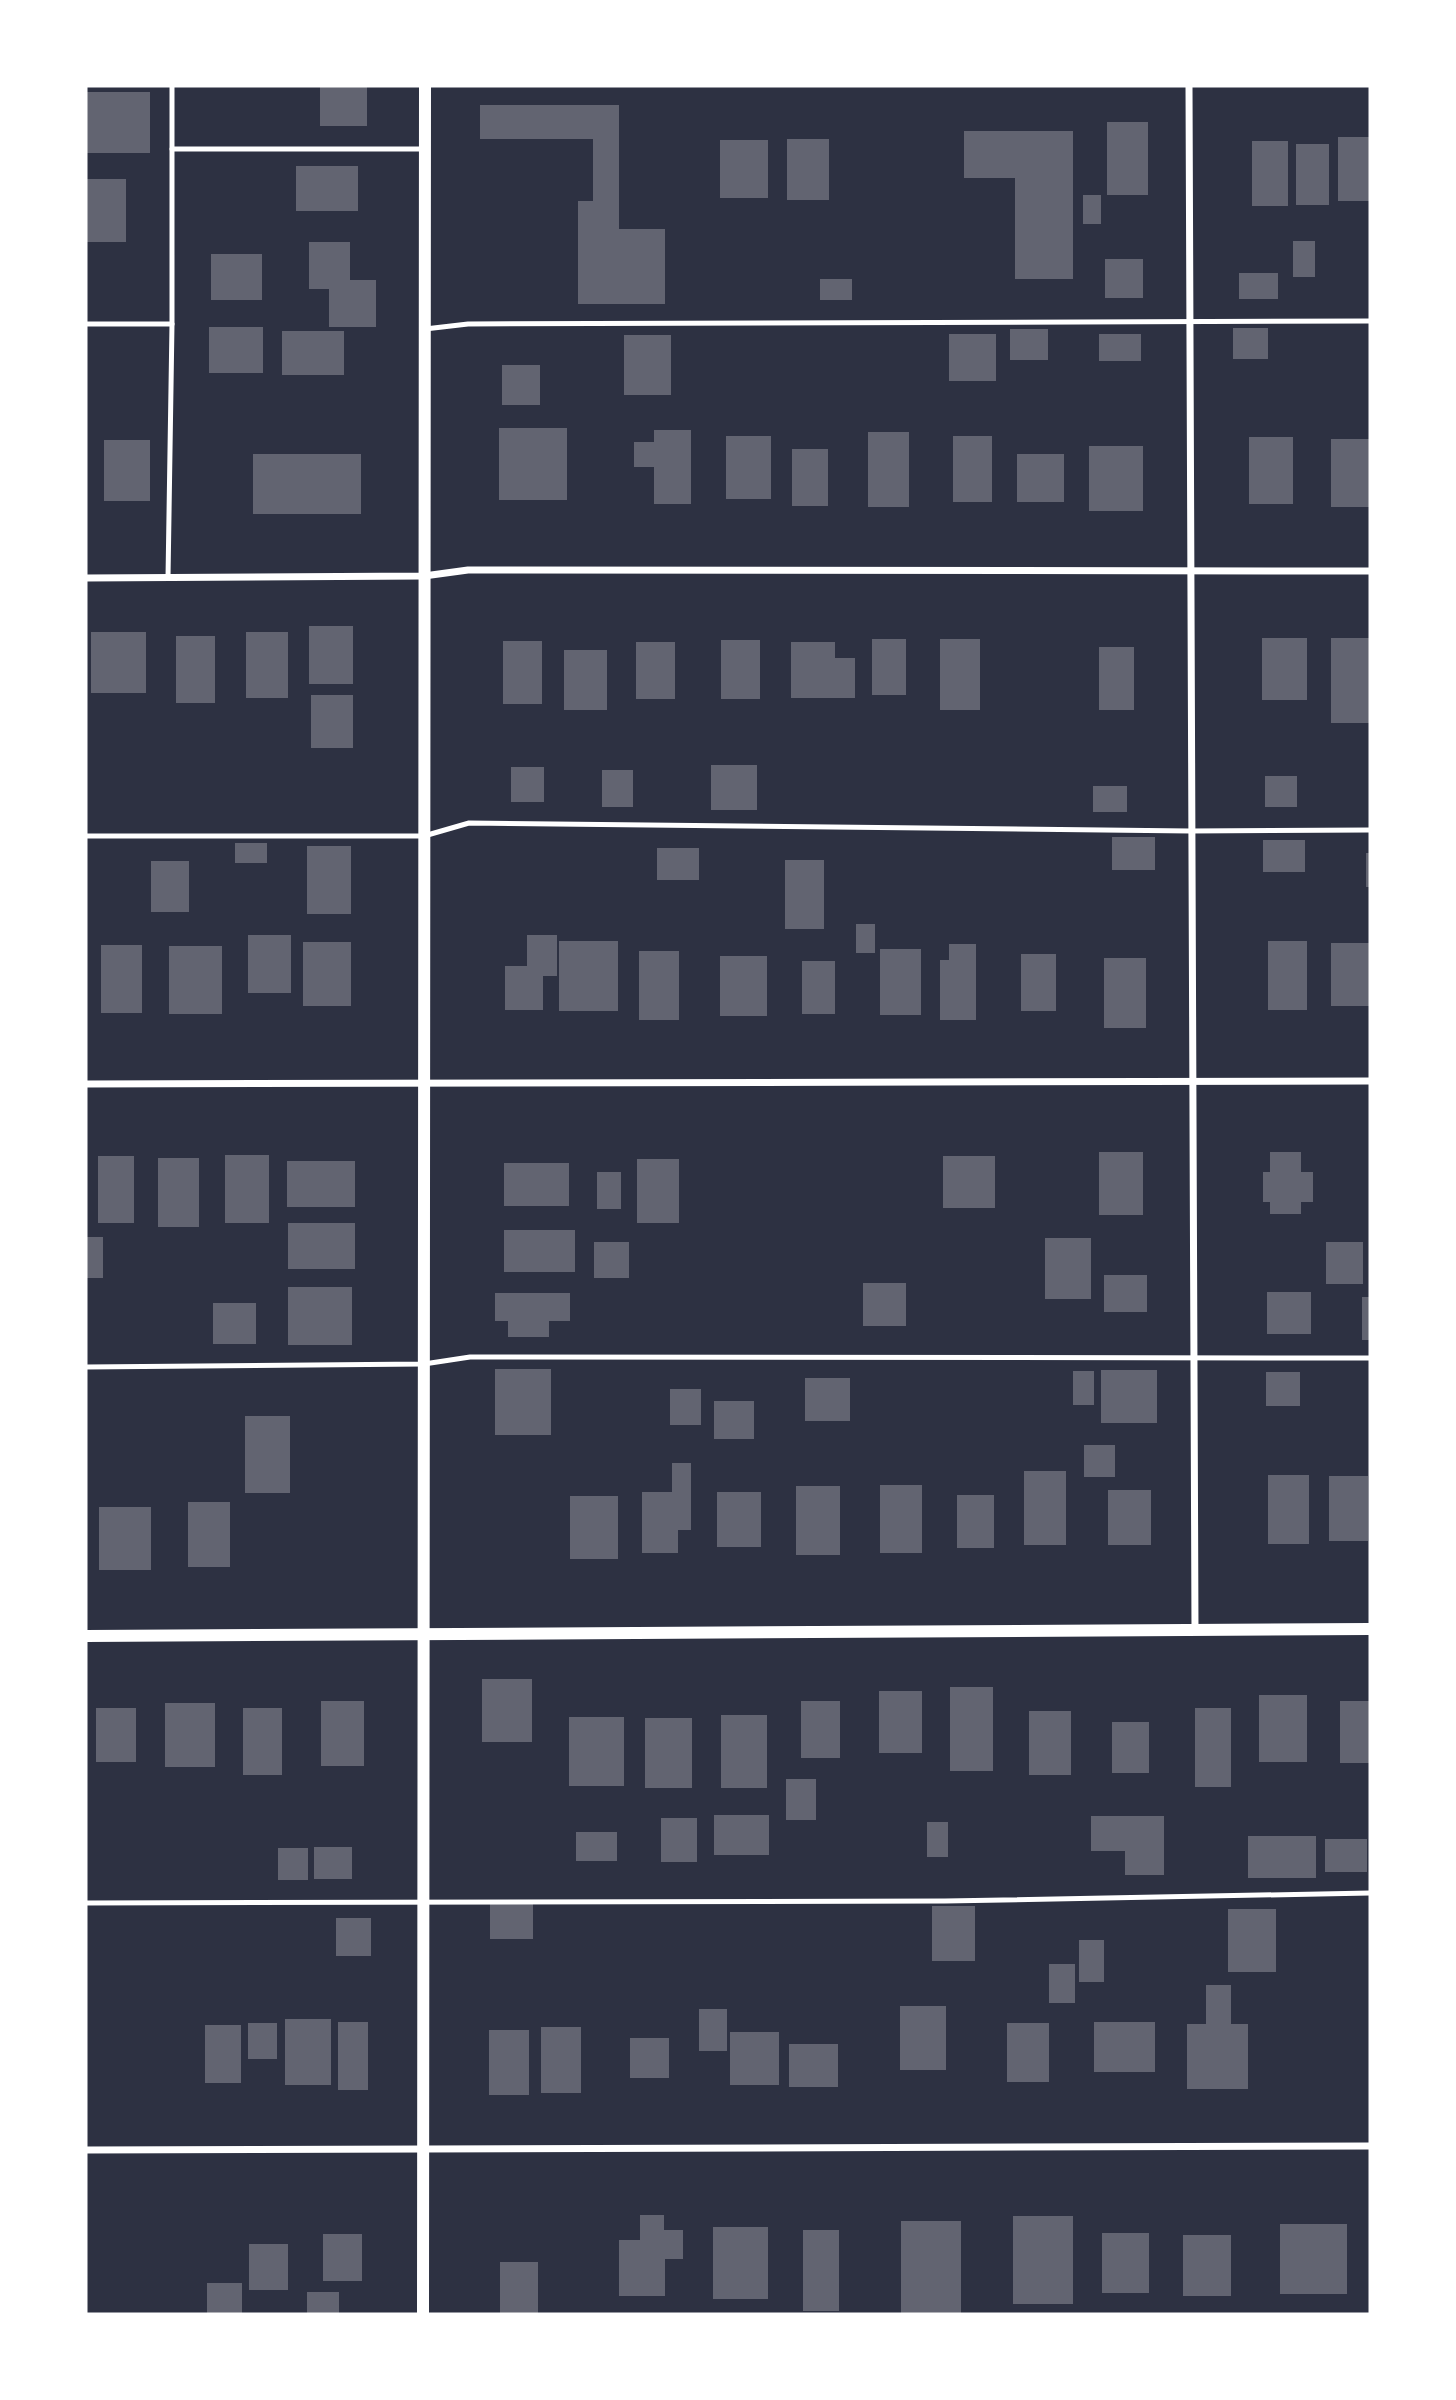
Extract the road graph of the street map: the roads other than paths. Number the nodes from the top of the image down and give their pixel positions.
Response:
1 (172, 86) edge
2 (425, 86) edge
3 (1189, 86) edge
4 (172, 149) junction
5 (425, 149) junction
6 (1370, 321) edge
7 (1189, 322) junction
8 (86, 324) edge
9 (173, 324) junction
10 (425, 330) junction
11 (1370, 571) edge
12 (1190, 572) junction
13 (424, 576) junction
14 (86, 578) edge
15 (168, 578) junction
16 (1190, 831) junction
17 (1370, 831) edge
18 (86, 836) edge
19 (424, 836) junction
20 (1191, 1081) junction
21 (1370, 1081) edge
22 (424, 1083) junction
23 (86, 1084) edge
24 (1193, 1357) junction
25 (1370, 1358) edge
26 (424, 1364) junction
27 (86, 1367) edge
28 (1370, 1629) edge
29 (1195, 1630) junction
30 (424, 1632) junction
31 (86, 1636) edge
32 (1370, 1893) edge
33 (423, 1902) junction
34 (86, 1903) edge
35 (1370, 2146) edge
36 (423, 2149) junction
37 (86, 2150) edge
38 (423, 2314) edge

1 - 4 lane
2 - 5 street
3 - 7 street
4 - 5 lane
4 - 9 lane
5 - 10 street
6 - 7 lane
7 - 10 lane
7 - 12 street
8 - 9 lane
9 - 15 lane
10 - 13 street
11 - 12 street
12 - 13 street
12 - 16 street
13 - 15 street
13 - 19 street
14 - 15 street
16 - 17 lane
16 - 19 lane
16 - 20 street
18 - 19 lane
19 - 22 street
20 - 21 street
20 - 22 street
20 - 24 street
22 - 23 street
22 - 26 street
24 - 25 lane
24 - 26 lane
24 - 29 street
26 - 27 lane
26 - 30 street
28 - 29 street
29 - 30 street
30 - 31 street
30 - 33 street
32 - 33 lane
33 - 34 lane
33 - 36 street
35 - 36 street
36 - 37 street
36 - 38 street

